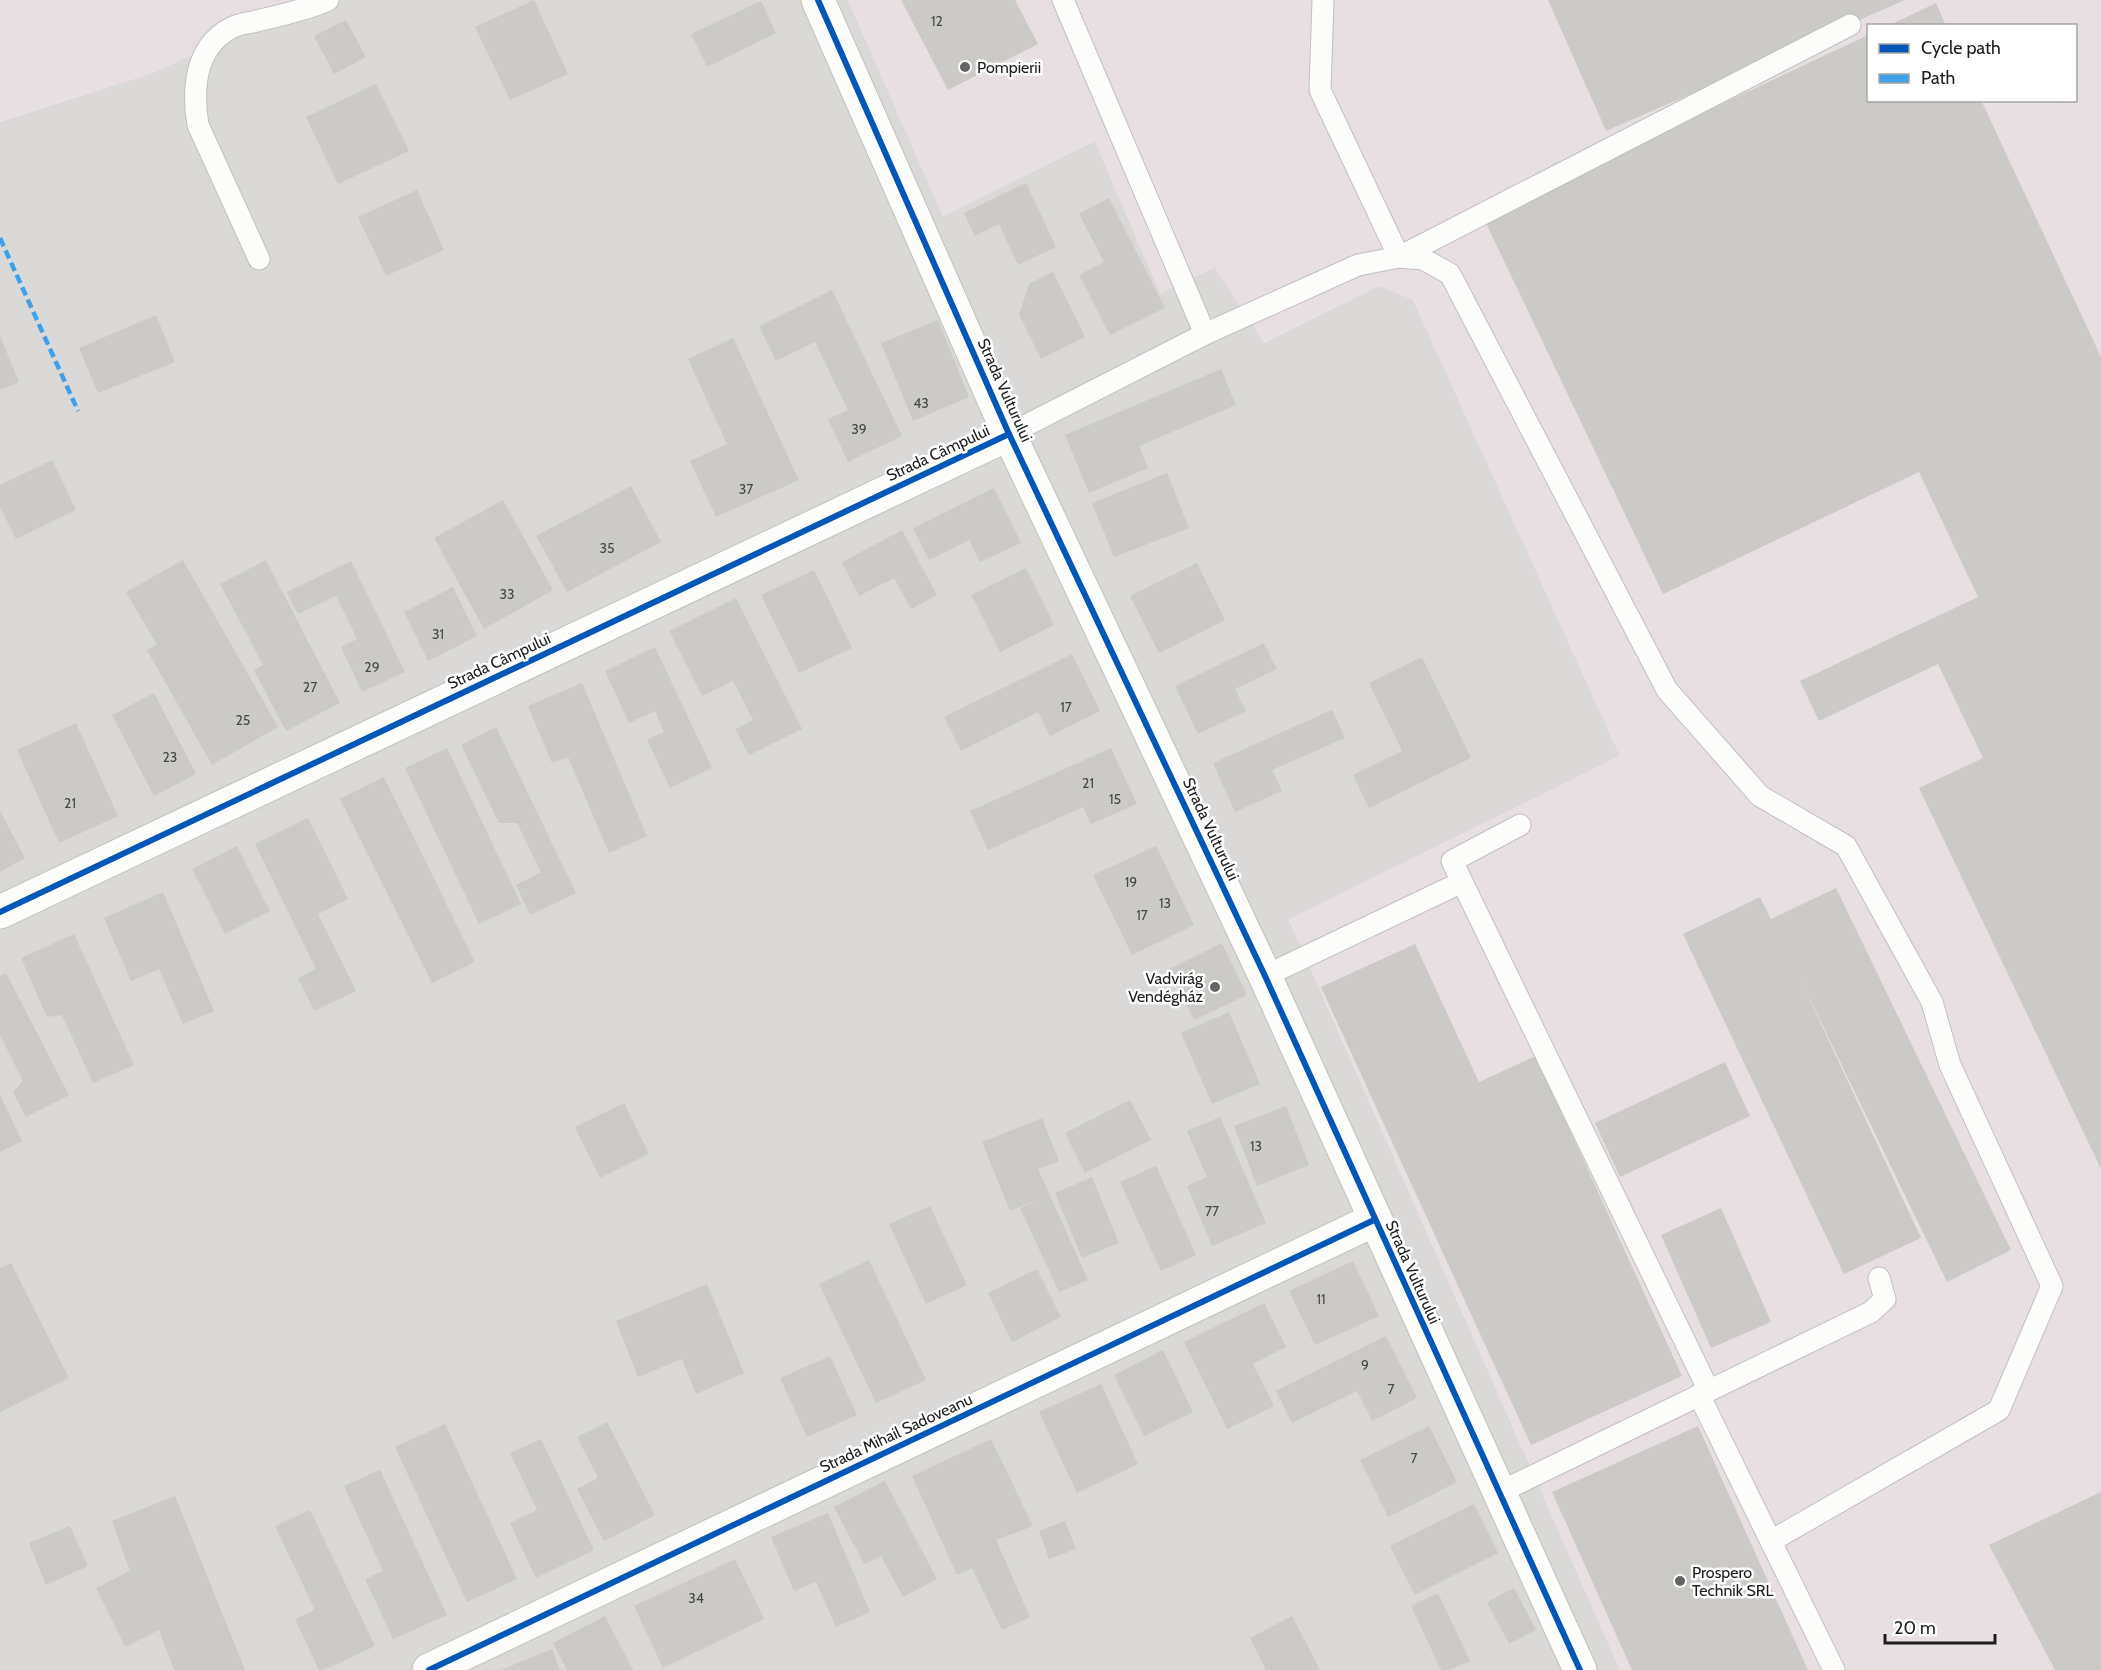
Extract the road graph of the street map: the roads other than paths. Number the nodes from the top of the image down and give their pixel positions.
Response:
1 (328, 0) edge
2 (818, 0) edge
3 (1063, 0) edge
4 (1323, 0) edge
5 (1850, 25) dead end
6 (1398, 257) junction
7 (260, 259) dead end
8 (1205, 334) junction
9 (1009, 434) junction
10 (1520, 825) dead end
11 (1462, 882) junction
12 (0, 912) edge
13 (1265, 976) junction
14 (1374, 1220) junction
15 (1879, 1278) dead end
16 (1704, 1393) junction
17 (1498, 1493) junction
18 (1771, 1541) junction
19 (429, 1670) edge
20 (1580, 1670) edge
21 (1834, 1670) edge

1 - 7 lane
2 - 9 street, Strada Vulturului
3 - 8 lane
4 - 6 lane
5 - 6 lane
6 - 8 lane
6 - 18 lane
8 - 9 lane
9 - 12 street, Strada Câmpului
9 - 13 street, Strada Vulturului
10 - 11 lane
11 - 13 lane
11 - 16 lane
13 - 14 street, Strada Vulturului
14 - 17 street, Strada Vulturului
14 - 19 street, Strada Mihail Sadoveanu
15 - 16 lane
16 - 17 lane
16 - 18 lane
17 - 20 street, Strada Vulturului
18 - 21 lane

